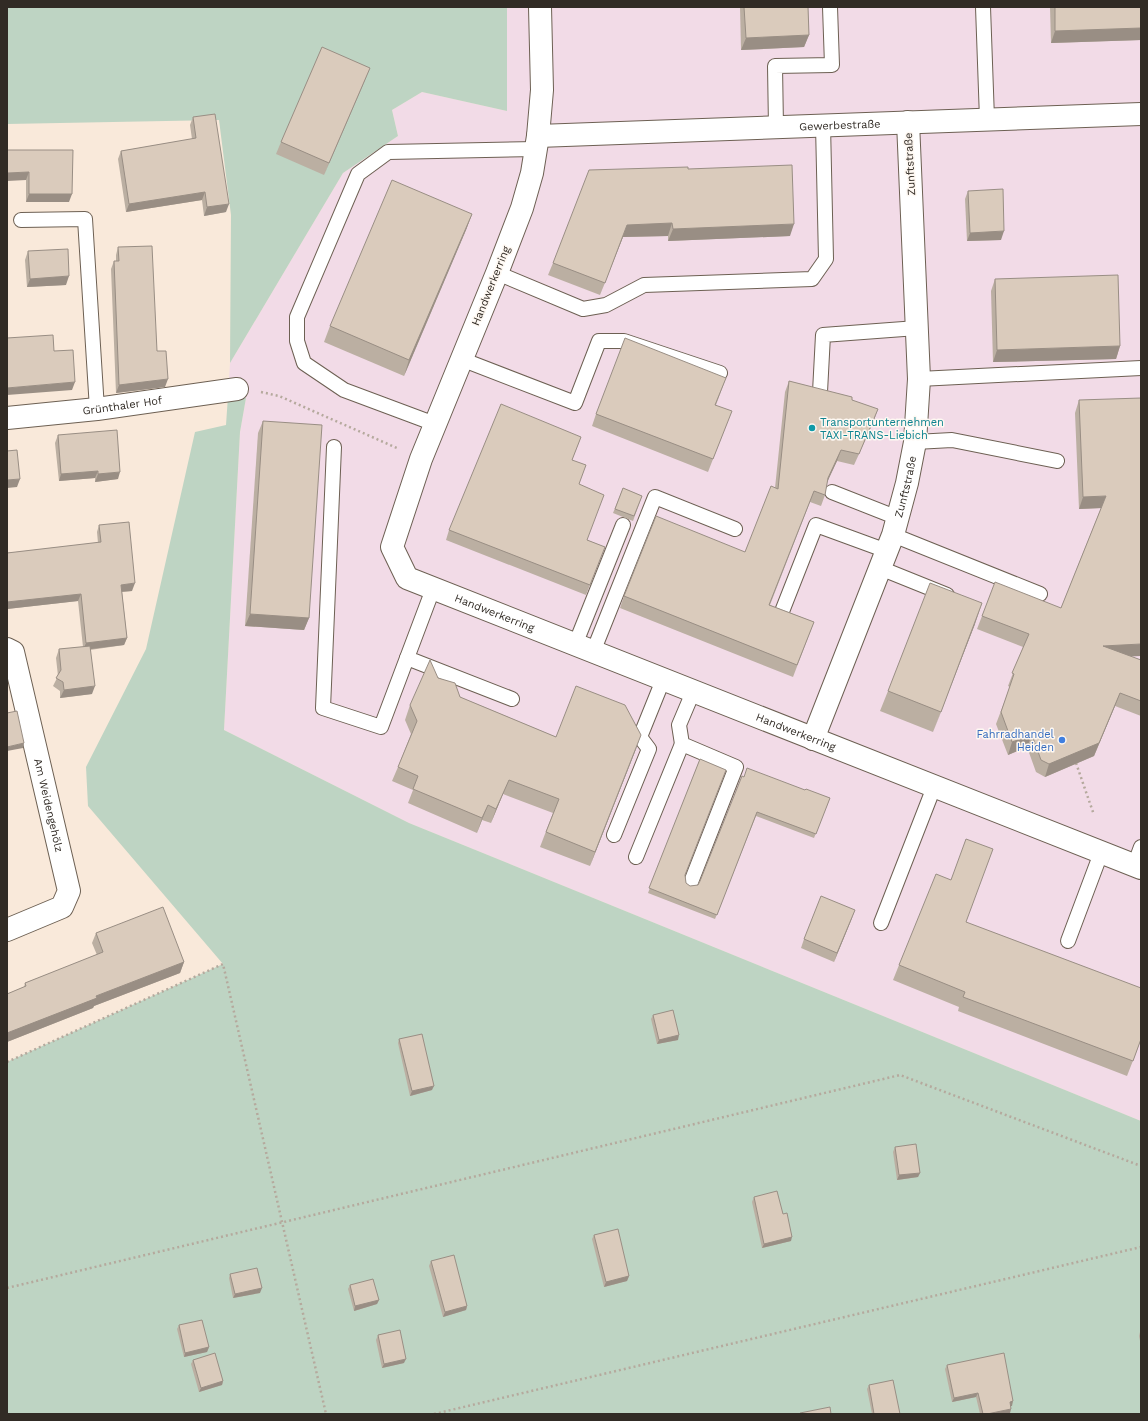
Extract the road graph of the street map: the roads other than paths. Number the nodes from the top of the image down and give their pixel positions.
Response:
1 (540, 7) edge
2 (830, 7) edge
3 (983, 7) edge
4 (1141, 114) edge
5 (987, 119) junction
6 (908, 122) junction
7 (823, 125) junction
8 (776, 127) junction
9 (537, 143) junction
10 (21, 220) dead end
11 (497, 273) junction
12 (917, 328) junction
13 (461, 360) junction
14 (1141, 368) edge
15 (720, 372) dead end
16 (919, 379) junction
17 (237, 389) road end
18 (820, 392) edge
19 (97, 409) junction
20 (7, 418) edge
21 (436, 424) junction
22 (915, 442) junction
23 (334, 447) dead end
24 (1057, 461) dead end
25 (832, 492) dead end
26 (623, 525) dead end
27 (735, 530) dead end
28 (890, 543) junction
29 (433, 589) junction
30 (1040, 594) dead end
31 (961, 601) edge
32 (781, 614) edge
33 (7, 649) edge
34 (584, 649) junction
35 (407, 658) junction
36 (663, 680) junction
37 (693, 692) junction
38 (512, 699) dead end
39 (813, 739) junction
40 (682, 744) junction
41 (934, 787) junction
42 (614, 835) dead end
43 (1101, 853) junction
44 (636, 857) dead end
45 (1139, 860) edge
46 (691, 882) dead end
47 (881, 923) dead end
48 (7, 930) edge
49 (1068, 941) dead end

1 - 9 street, Handwerkerring
2 - 8 lane
3 - 5 lane
4 - 5 street, Gewerbestraße
5 - 6 street, Gewerbestraße
6 - 7 street, Gewerbestraße
6 - 12 street, Zunftstraße
7 - 8 street, Gewerbestraße
7 - 11 lane
8 - 9 street, Gewerbestraße
9 - 11 street, Handwerkerring
9 - 21 lane
10 - 19 lane
11 - 13 street, Handwerkerring
12 - 16 street, Zunftstraße
12 - 18 lane
13 - 15 lane
13 - 21 street, Handwerkerring
14 - 16 lane
16 - 22 street, Zunftstraße
17 - 19 street, Grünthaler Hof
19 - 20 street, Grünthaler Hof
21 - 29 street, Handwerkerring
22 - 24 lane
22 - 28 street, Zunftstraße
23 - 35 lane
25 - 28 lane
26 - 34 lane
27 - 34 lane
28 - 30 lane
28 - 31 lane
28 - 32 lane
28 - 39 street, Zunftstraße
29 - 34 street, Handwerkerring
29 - 35 lane
33 - 48 street, Am Weidengehölz
34 - 36 street, Handwerkerring
35 - 38 lane
36 - 37 street, Handwerkerring
36 - 42 lane
37 - 39 street, Handwerkerring
37 - 40 lane
39 - 41 street, Handwerkerring
40 - 44 lane
40 - 46 lane
41 - 43 street, Handwerkerring
41 - 47 lane
43 - 45 street, Handwerkerring
43 - 49 lane

